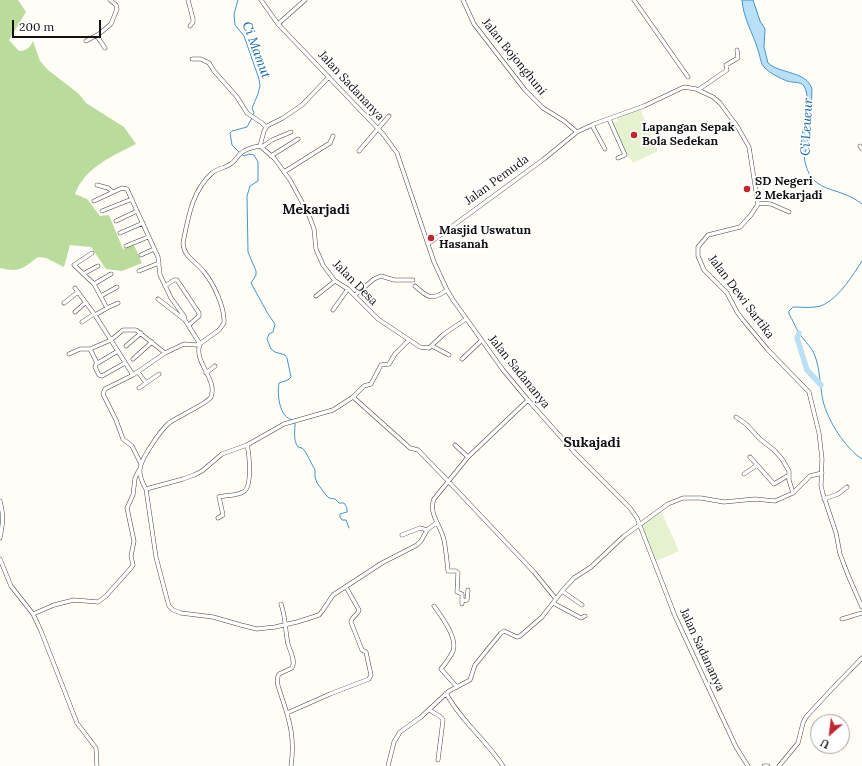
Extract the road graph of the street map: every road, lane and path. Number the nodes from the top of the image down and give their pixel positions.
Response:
1 (110, 0) edge
2 (188, 0) edge
3 (261, 0) edge
4 (305, 0) edge
5 (463, 0) edge
6 (634, 0) edge
7 (278, 24) junction
8 (190, 26) dead end
9 (97, 36) junction
10 (86, 42) dead end
11 (104, 48) dead end
12 (737, 50) dead end
13 (192, 59) dead end
14 (688, 76) dead end
15 (329, 77) junction
16 (698, 90) junction
17 (389, 116) dead end
18 (608, 119) junction
19 (592, 125) junction
20 (266, 128) junction
21 (378, 129) junction
22 (291, 132) dead end
23 (577, 132) junction
24 (332, 136) dead end
25 (298, 139) dead end
26 (261, 146) junction
27 (605, 149) dead end
28 (359, 151) dead end
29 (271, 156) junction
30 (618, 158) dead end
31 (284, 172) junction
32 (97, 185) dead end
33 (113, 192) junction
34 (132, 199) junction
35 (94, 201) dead end
36 (758, 203) junction
37 (102, 211) dead end
38 (137, 211) junction
39 (789, 212) dead end
40 (116, 221) dead end
41 (143, 223) junction
42 (120, 233) dead end
43 (148, 237) junction
44 (428, 244) junction
45 (126, 246) dead end
46 (154, 249) junction
47 (92, 253) dead end
48 (141, 255) dead end
49 (159, 263) junction
50 (98, 266) dead end
51 (139, 271) dead end
52 (83, 274) junction
53 (111, 274) dead end
54 (413, 280) dead end
55 (335, 281) junction
56 (94, 284) junction
57 (165, 286) junction
58 (415, 286) dead end
59 (117, 287) dead end
60 (75, 288) dead end
61 (348, 289) junction
62 (447, 290) junction
63 (78, 292) junction
64 (355, 295) junction
65 (101, 296) junction
66 (316, 296) dead end
67 (171, 298) junction
68 (158, 299) dead end
69 (64, 303) dead end
70 (85, 303) junction
71 (118, 303) dead end
72 (164, 304) junction
73 (108, 308) junction
74 (332, 310) dead end
75 (74, 312) dead end
76 (95, 315) junction
77 (466, 319) junction
78 (185, 320) junction
79 (82, 322) dead end
80 (189, 325) junction
81 (141, 334) junction
82 (111, 340) junction
83 (409, 340) junction
84 (481, 341) junction
85 (152, 342) junction
86 (200, 344) junction
87 (126, 346) dead end
88 (432, 346) junction
89 (90, 349) junction
90 (118, 351) junction
91 (165, 353) junction
92 (69, 354) dead end
93 (449, 355) dead end
94 (133, 358) dead end
95 (462, 359) dead end
96 (97, 363) junction
97 (125, 363) junction
98 (215, 366) dead end
99 (138, 372) junction
100 (206, 373) junction
101 (159, 374) dead end
102 (133, 375) junction
103 (146, 383) junction
104 (139, 388) dead end
105 (353, 397) junction
106 (528, 400) junction
107 (736, 417) dead end
108 (247, 444) junction
109 (455, 445) dead end
110 (750, 457) dead end
111 (468, 458) junction
112 (141, 464) junction
113 (757, 465) junction
114 (139, 470) junction
115 (822, 473) junction
116 (744, 474) dead end
117 (789, 475) junction
118 (448, 481) junction
119 (847, 487) dead end
120 (146, 489) junction
121 (793, 493) junction
122 (824, 499) junction
123 (0, 502) edge
124 (218, 518) dead end
125 (436, 522) junction
126 (639, 525) junction
127 (427, 530) junction
128 (402, 535) dead end
129 (0, 538) edge
130 (0, 559) edge
131 (346, 587) junction
132 (468, 590) dead end
133 (562, 591) junction
134 (556, 599) junction
135 (553, 603) junction
136 (281, 604) dead end
137 (582, 605) dead end
138 (434, 606) dead end
139 (862, 607) edge
140 (862, 613) edge
141 (33, 614) junction
142 (585, 616) dead end
143 (842, 619) dead end
144 (286, 624) junction
145 (862, 658) edge
146 (457, 687) junction
147 (446, 693) junction
148 (430, 710) junction
149 (287, 713) junction
150 (438, 760) dead end
151 (501, 765) edge
152 (97, 766) edge
153 (291, 766) edge
154 (388, 766) edge
155 (748, 766) edge
156 (764, 766) edge
157 (768, 766) edge
158 (779, 766) edge

1 - 9 street
2 - 8 street
3 - 7 street, Jalan Sadananya
4 - 7 street
5 - 23 street, Jalan Bojonghuni
6 - 14 street
7 - 15 street, Jalan Sadananya
9 - 10 street
9 - 11 street
12 - 16 street
13 - 20 street
15 - 20 street
15 - 21 street, Jalan Sadananya
16 - 18 street
16 - 36 street
17 - 21 street
18 - 19 street
18 - 30 street
19 - 23 street
19 - 27 street
20 - 26 street
21 - 28 street
21 - 44 street, Jalan Sadananya
22 - 26 street
23 - 44 street, Jalan Pemuda
24 - 31 street
25 - 29 street
26 - 29 street, Jalan Desa
26 - 86 street
29 - 31 street, Jalan Desa
31 - 55 street, Jalan Desa
32 - 33 street
33 - 34 street
33 - 35 street
34 - 37 street
34 - 38 street
36 - 39 street
36 - 115 street, Jalan Dewi Sartika
38 - 40 street
38 - 41 street
41 - 42 street
41 - 43 street
43 - 45 street
43 - 46 street
44 - 62 street, Jalan Sadananya
46 - 48 street
46 - 49 street
47 - 52 street
49 - 51 street
49 - 57 street
50 - 52 street
52 - 56 street
53 - 56 street
54 - 64 street
55 - 61 street, Jalan Desa
55 - 66 street
56 - 65 street
57 - 67 street
57 - 80 street
58 - 62 street
59 - 65 street
60 - 63 street
61 - 64 street, Jalan Desa
61 - 74 street
62 - 77 street, Jalan Sadananya
63 - 69 street
63 - 70 street
64 - 83 street, Jalan Desa
65 - 73 street
67 - 72 street
67 - 78 street
68 - 72 street
70 - 75 street
70 - 76 street
71 - 73 street
72 - 78 street
73 - 76 street
76 - 79 street
76 - 82 street
77 - 84 street, Jalan Sadananya
77 - 88 street
78 - 80 street
80 - 86 street
81 - 82 street
81 - 85 street
81 - 87 street
82 - 89 street
82 - 90 street
83 - 88 street, Jalan Desa
83 - 105 street
84 - 95 street
84 - 106 street, Jalan Sadananya
85 - 91 street
85 - 94 street
86 - 91 street
86 - 100 street
88 - 93 street, Jalan Desa
89 - 92 street
89 - 96 street
90 - 96 street
90 - 97 street
91 - 99 street
96 - 97 street
97 - 102 street
98 - 100 street
99 - 102 street
99 - 103 street
100 - 112 street
101 - 103 street
102 - 112 street
103 - 104 street
105 - 108 street
105 - 118 street
106 - 111 street
106 - 126 street, Jalan Sadananya
107 - 117 street
108 - 120 street
108 - 124 street
109 - 111 street
110 - 113 street
111 - 118 street
112 - 114 street
113 - 116 street
113 - 117 street
114 - 120 street
114 - 141 street
115 - 121 street
115 - 122 street, Jalan Dewi Sartika
117 - 121 street
118 - 125 street
118 - 134 street
119 - 122 street
120 - 144 street
121 - 126 street
122 - 139 street, Jalan Dewi Sartika
123 - 129 street
125 - 127 street
125 - 132 street
126 - 133 street
126 - 155 street, Jalan Sadananya
127 - 128 street
127 - 131 street
130 - 141 street
131 - 144 street
131 - 149 street
133 - 134 street
133 - 137 street
134 - 135 street
135 - 142 street
135 - 146 street
136 - 144 street
138 - 146 street
140 - 143 street
141 - 152 street
144 - 149 street
145 - 158 street
146 - 147 street
147 - 148 street
147 - 151 street
148 - 150 street
148 - 154 street
149 - 153 street
156 - 157 street

